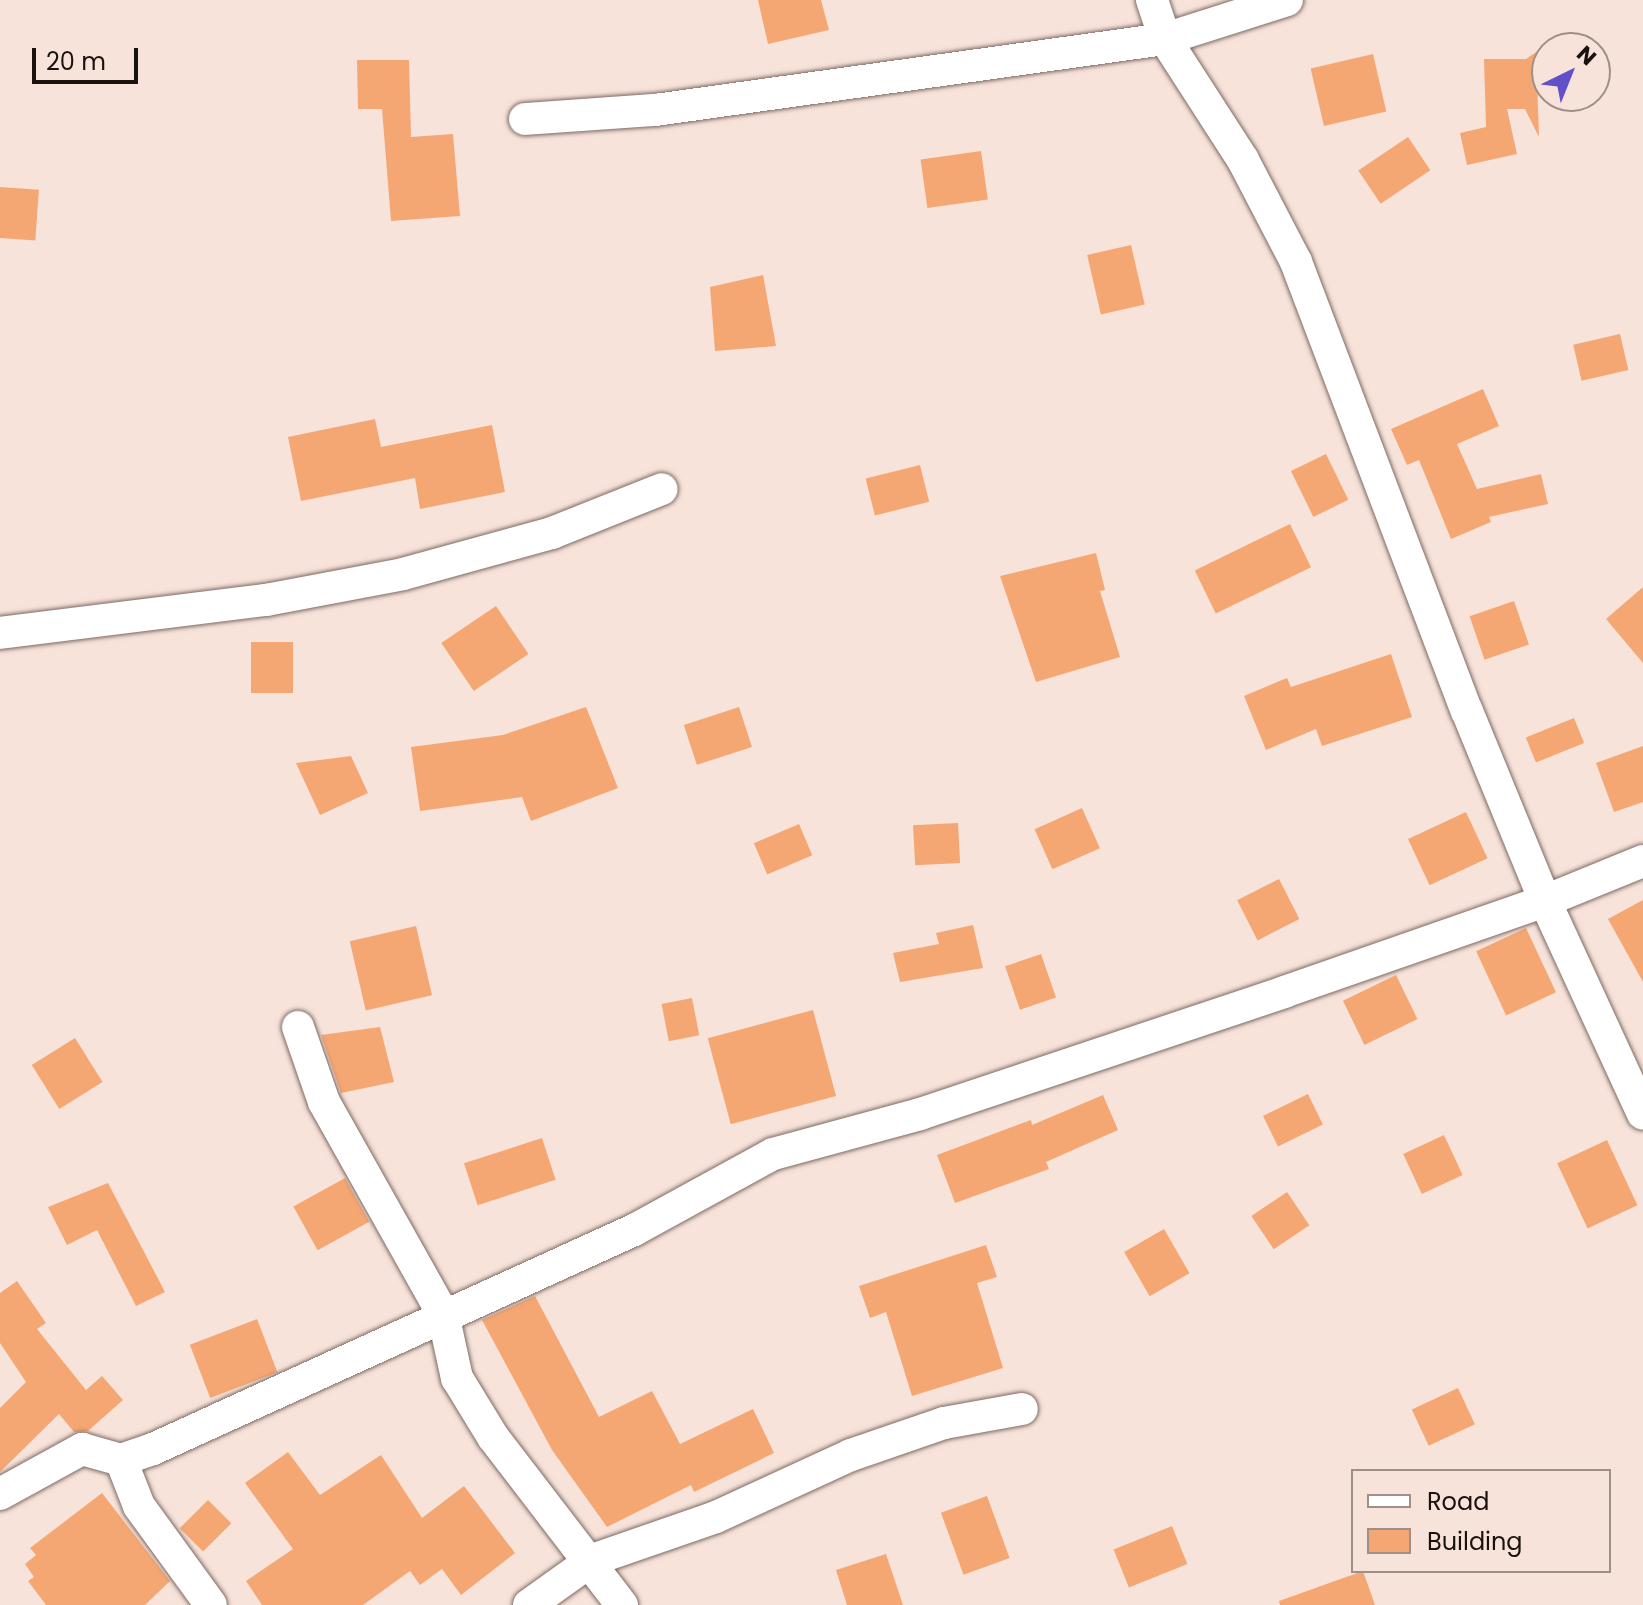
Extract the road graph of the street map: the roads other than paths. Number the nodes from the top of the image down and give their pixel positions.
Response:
1 (1152, 0) edge
2 (1287, 0) edge
3 (1165, 39) junction
4 (525, 119) dead end
5 (662, 489) dead end
6 (0, 633) edge
7 (1643, 861) edge
8 (1545, 901) junction
9 (298, 1027) dead end
10 (1643, 1114) edge
11 (443, 1314) junction
12 (1022, 1409) dead end
13 (121, 1460) junction
14 (0, 1494) edge
15 (592, 1560) junction
16 (209, 1604) edge
17 (529, 1605) edge
18 (622, 1605) edge

1 - 3 street
2 - 3 street
3 - 4 street
3 - 8 street
5 - 6 street
7 - 8 street
8 - 10 street
8 - 11 street
9 - 11 street
11 - 13 street
11 - 15 street
12 - 15 street
13 - 14 street
13 - 16 street
15 - 17 street
15 - 18 street

